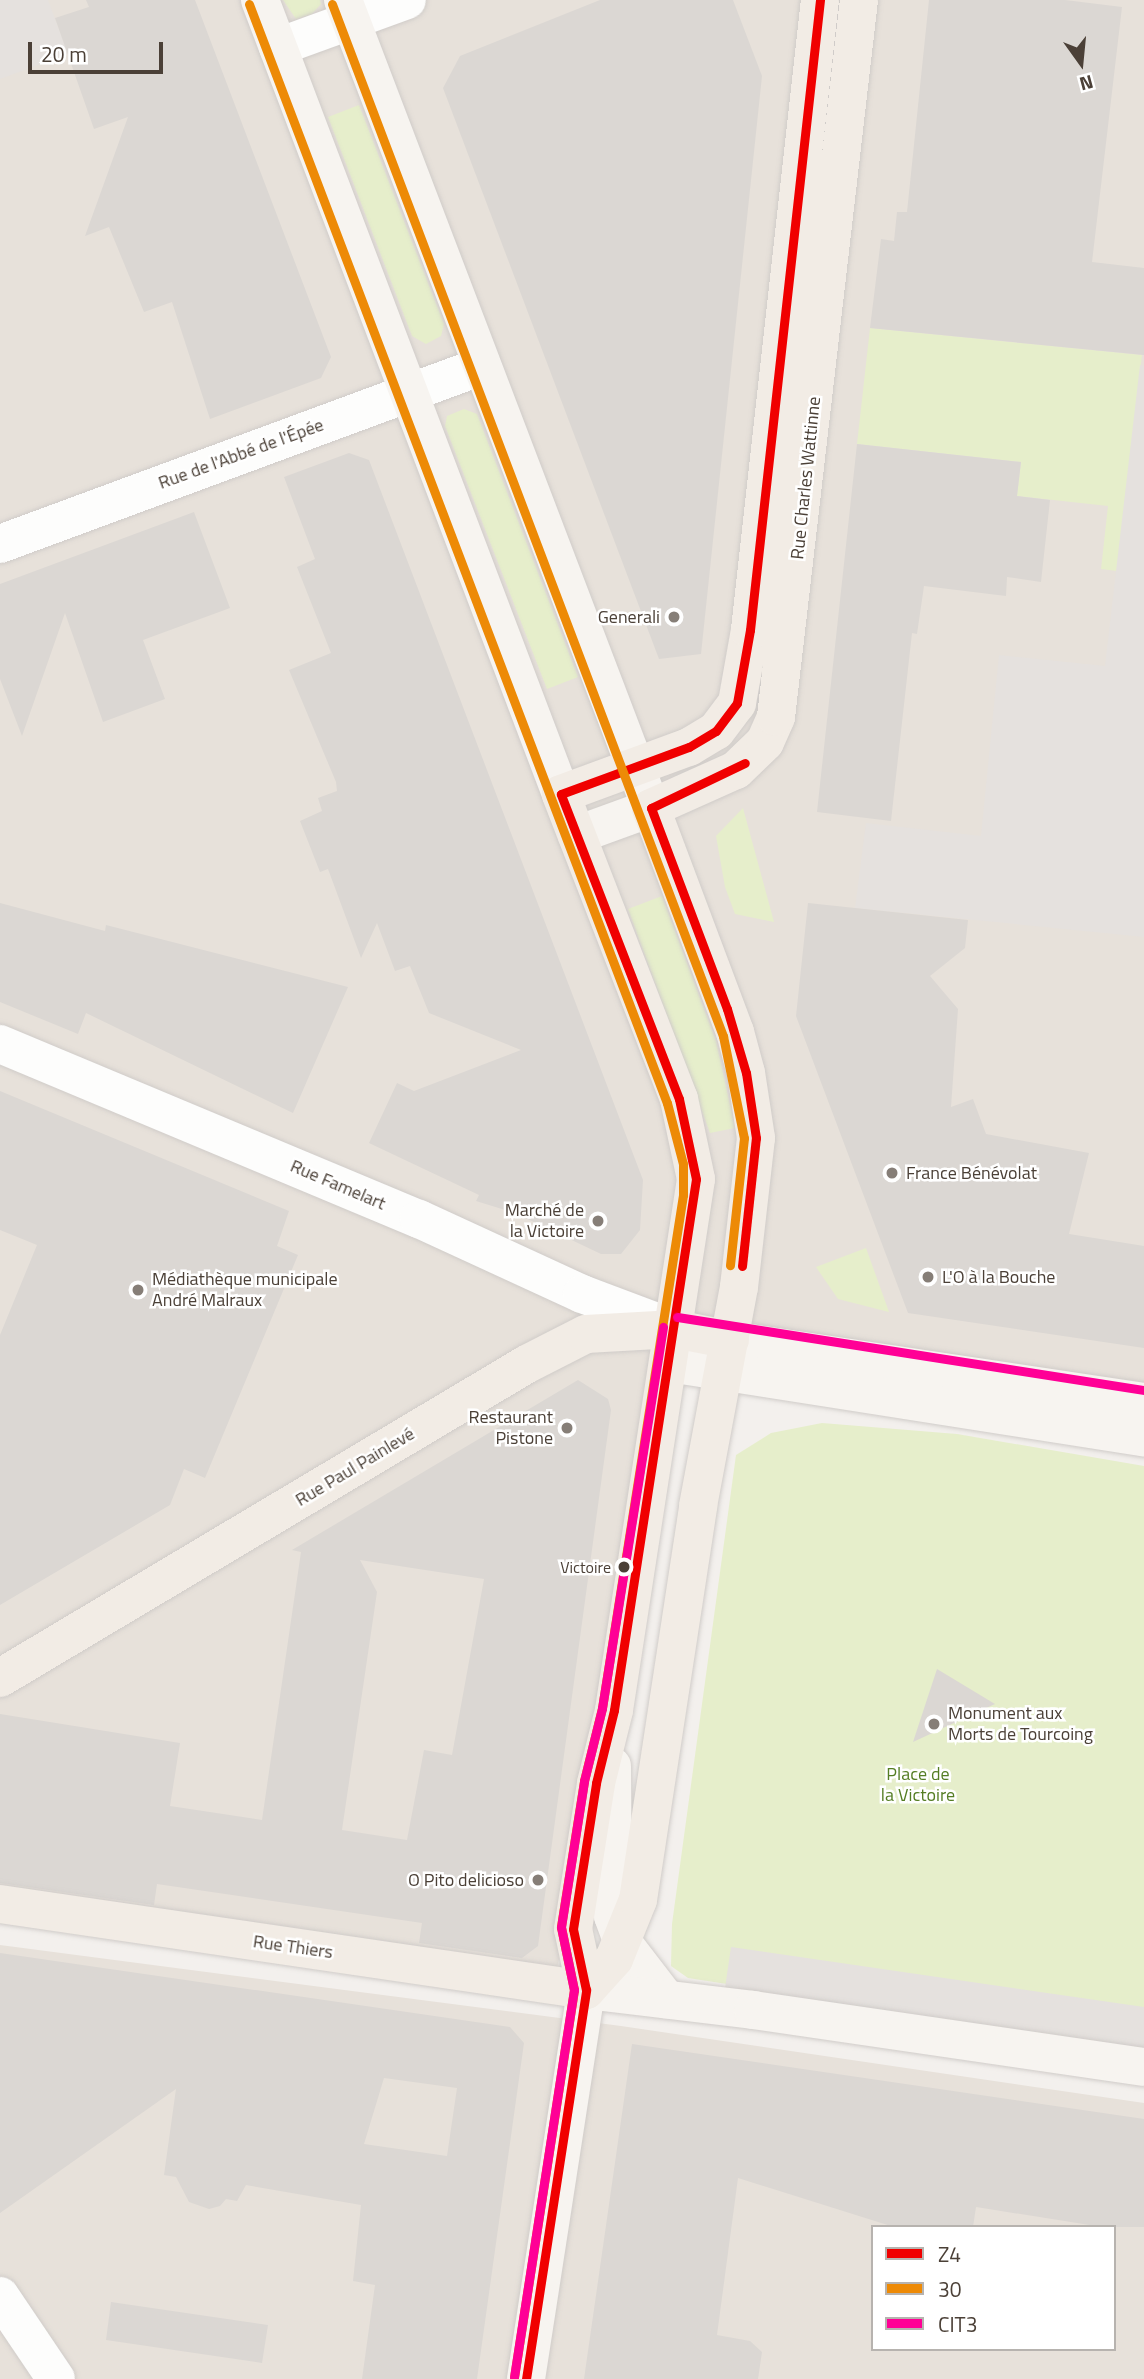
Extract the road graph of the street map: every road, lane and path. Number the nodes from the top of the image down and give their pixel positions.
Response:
1 (260, 0) edge
2 (407, 0) edge
3 (820, 0) edge
4 (859, 0) edge
5 (347, 11) edge
6 (278, 47) junction
7 (482, 366) junction
8 (409, 393) junction
9 (0, 544) edge
10 (635, 767) junction
11 (561, 794) junction
12 (651, 807) junction
13 (577, 835) junction
14 (0, 1044) edge
15 (672, 1346) junction
16 (727, 1356) junction
17 (1144, 1402) edge
18 (1144, 1437) edge
19 (0, 1678) edge
20 (614, 1710) junction
21 (0, 1904) edge
22 (623, 1943) junction
23 (586, 1990) junction
24 (666, 1999) junction
25 (1144, 2067) edge
26 (0, 2296) edge
27 (56, 2379) edge
28 (526, 2379) edge

1 - 6 main road
2 - 5 street
3 - 10 main road
4 - 12 main road, Rue Charles Wattinne
5 - 6 street
5 - 7 main road
6 - 8 main road
7 - 8 street, Rue de l'Abbé de l'Épée
7 - 10 main road
8 - 9 street, Rue de l'Abbé de l'Épée
8 - 11 main road
10 - 11 main road
10 - 12 main road
11 - 13 main road
12 - 13 main road, Rue Charles Wattinne
12 - 16 main road
13 - 15 main road
14 - 15 street, Rue Famelart
15 - 16 main road, Rue Paul Painlevé
15 - 19 main road, Rue Paul Painlevé
15 - 20 main road
16 - 17 main road
16 - 18 main road
16 - 22 main road
20 - 22 main road
20 - 23 main road
21 - 23 main road, Rue Thiers
22 - 23 main road
22 - 24 main road
23 - 24 main road
23 - 28 main road
24 - 25 main road
26 - 27 street

